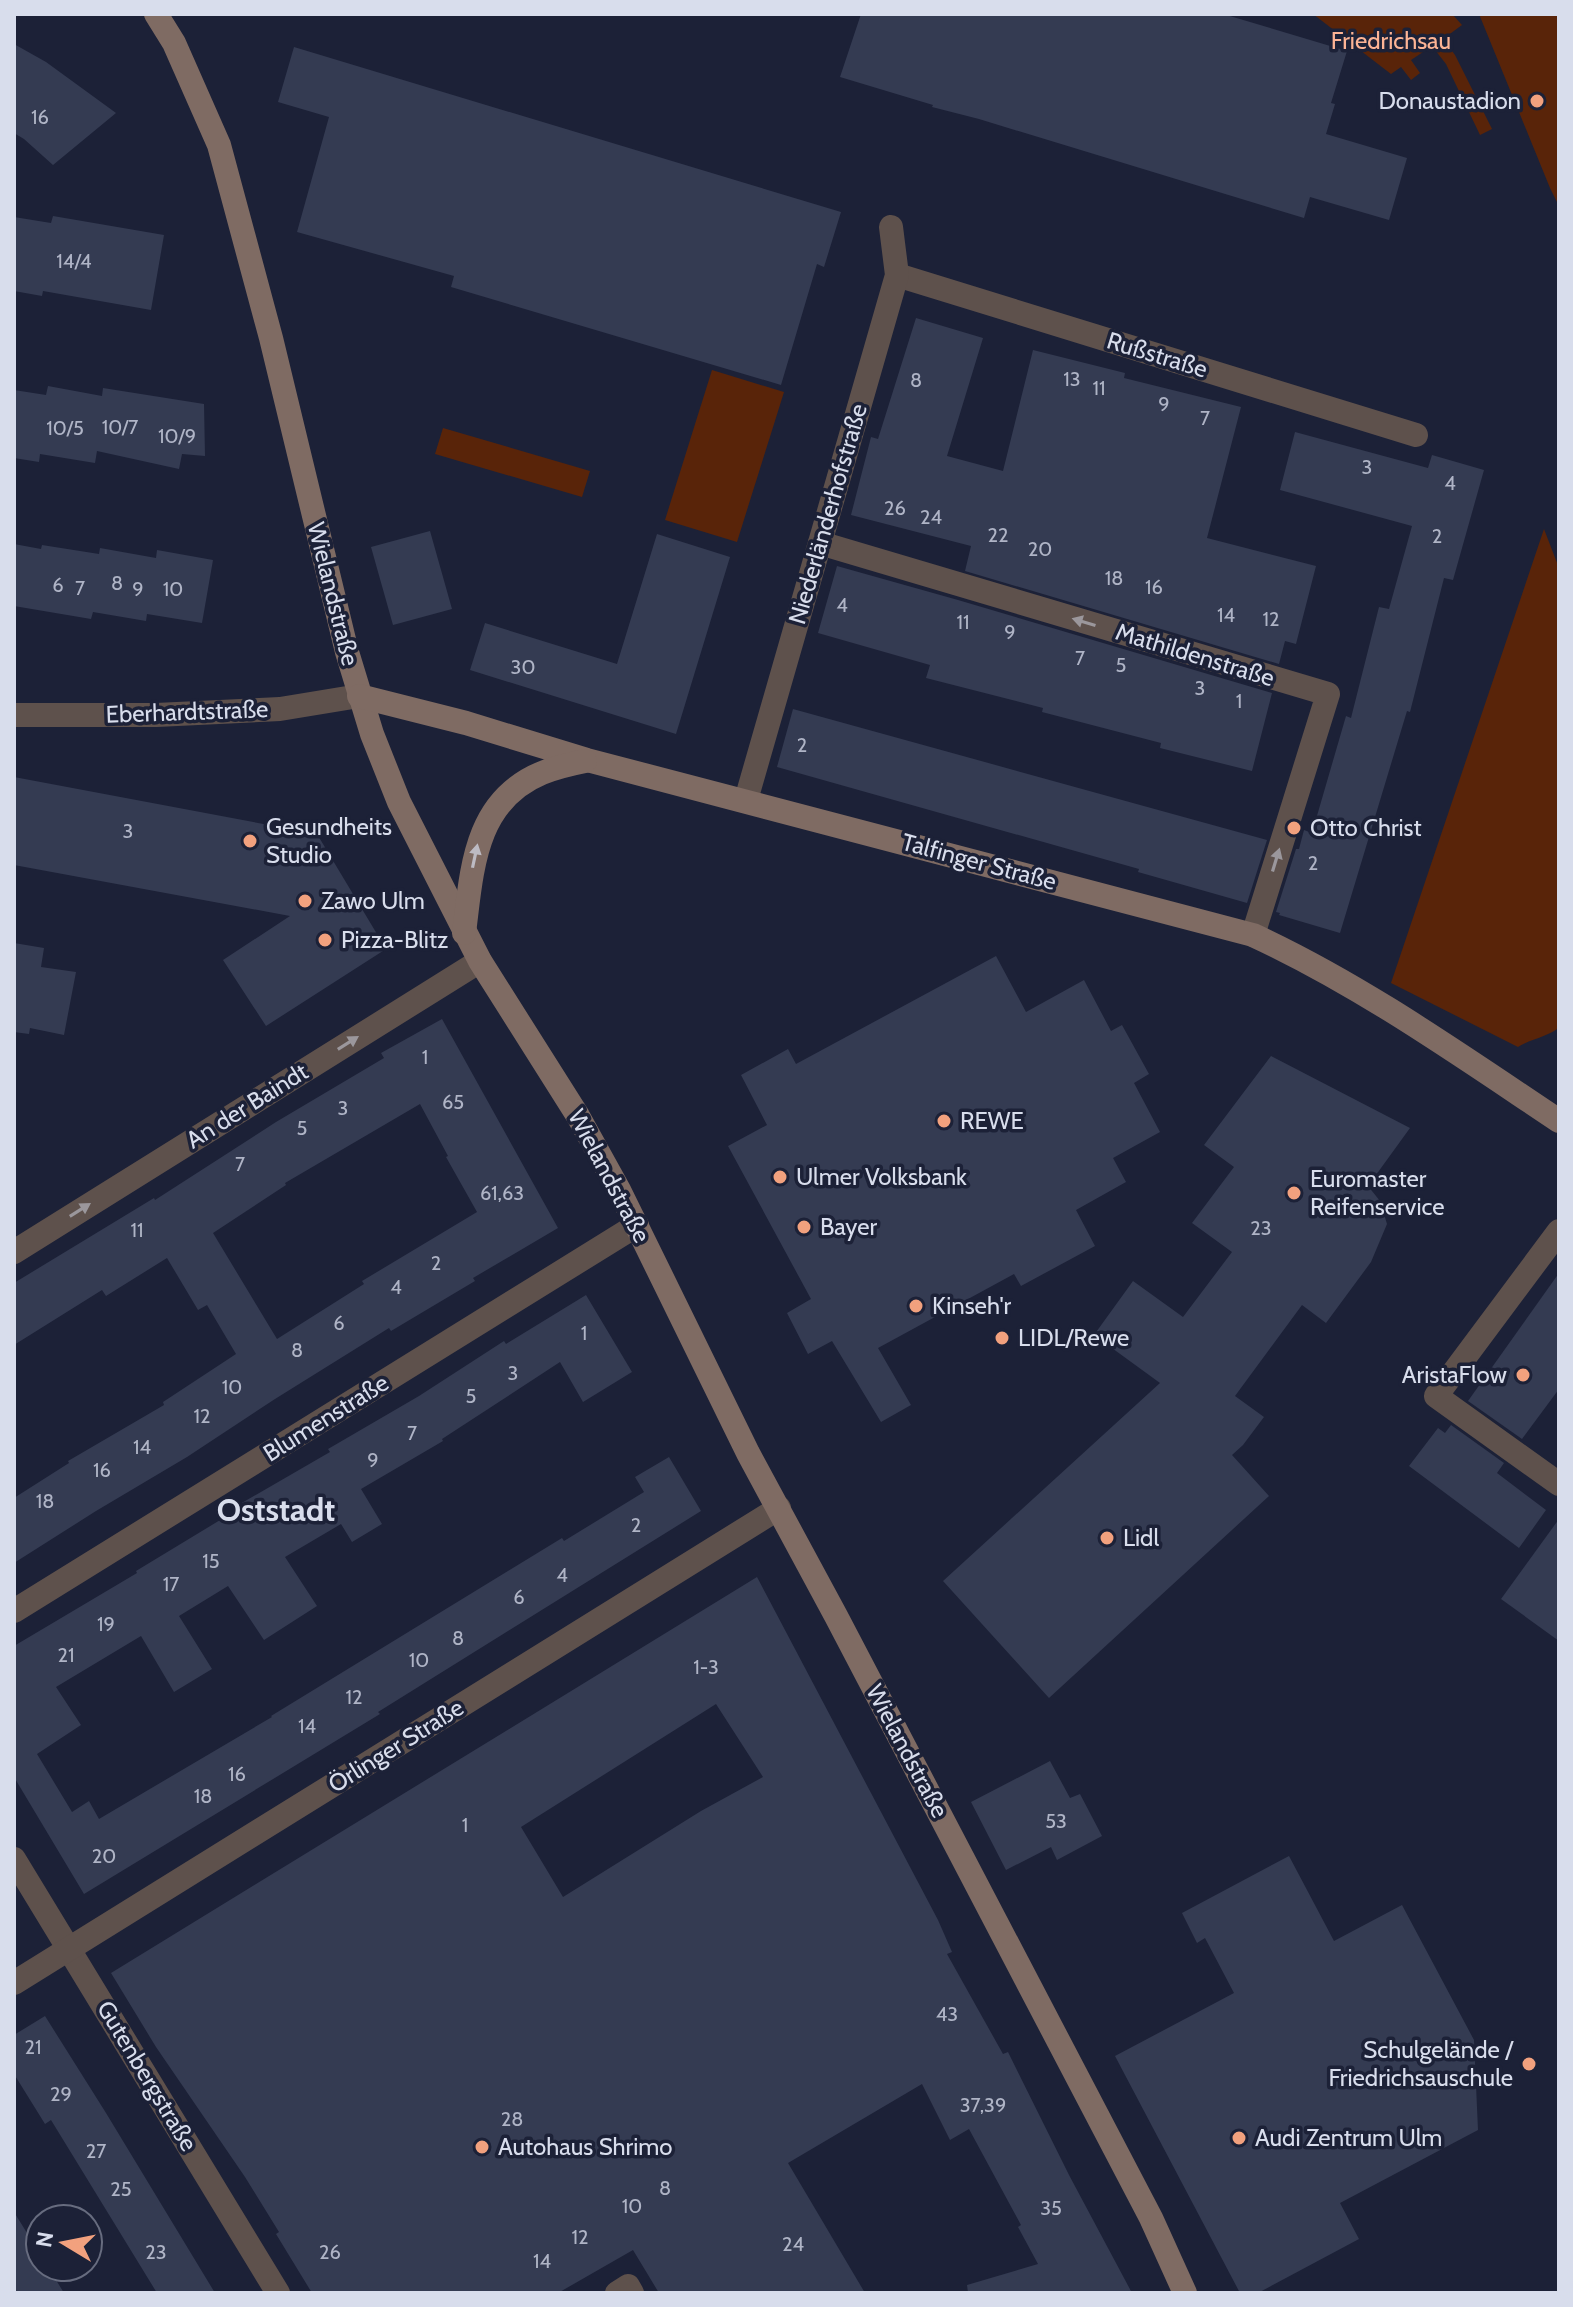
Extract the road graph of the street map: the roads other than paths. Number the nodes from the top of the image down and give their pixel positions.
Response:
1 (156, 14) edge
2 (891, 227) dead end
3 (897, 275) junction
4 (1416, 435) dead end
5 (820, 543) junction
6 (359, 696) junction
7 (14, 715) edge
8 (587, 760) junction
9 (746, 800) junction
10 (464, 933) junction
11 (1253, 935) junction
12 (480, 961) junction
13 (1559, 1121) edge
14 (637, 1225) junction
15 (1559, 1231) edge
16 (14, 1252) edge
17 (1559, 1484) edge
18 (779, 1508) junction
19 (14, 1611) edge
20 (14, 1859) edge
21 (70, 1949) junction
22 (14, 1983) edge
23 (278, 2293) edge
24 (617, 2293) edge
25 (632, 2293) edge
26 (1185, 2293) edge

1 - 6 street, Wielandstraße
2 - 3 street, Niederländerhofstraße
3 - 4 street, Rußstraße
3 - 5 street, Niederländerhofstraße
5 - 9 street, Niederländerhofstraße
11 -> 5 street, Mathildenstraße
6 - 7 street, Eberhardtstraße
6 - 8 street, Talfinger Straße
6 - 10 street, Wielandstraße
8 - 9 street, Talfinger Straße
10 -> 8 street
9 - 11 street, Talfinger Straße
10 - 12 street, Wielandstraße
11 - 13 street, Talfinger Straße
12 - 14 street, Wielandstraße
16 -> 12 street, An der Baindt
14 - 18 street, Wielandstraße
14 - 19 street, Blumenstraße
15 - 17 street
18 - 21 street, Örlinger Straße
18 - 26 street, Wielandstraße
20 - 21 street, Gutenbergstraße
21 - 22 street, Örlinger Straße
21 - 23 street, Gutenbergstraße
24 - 25 street

